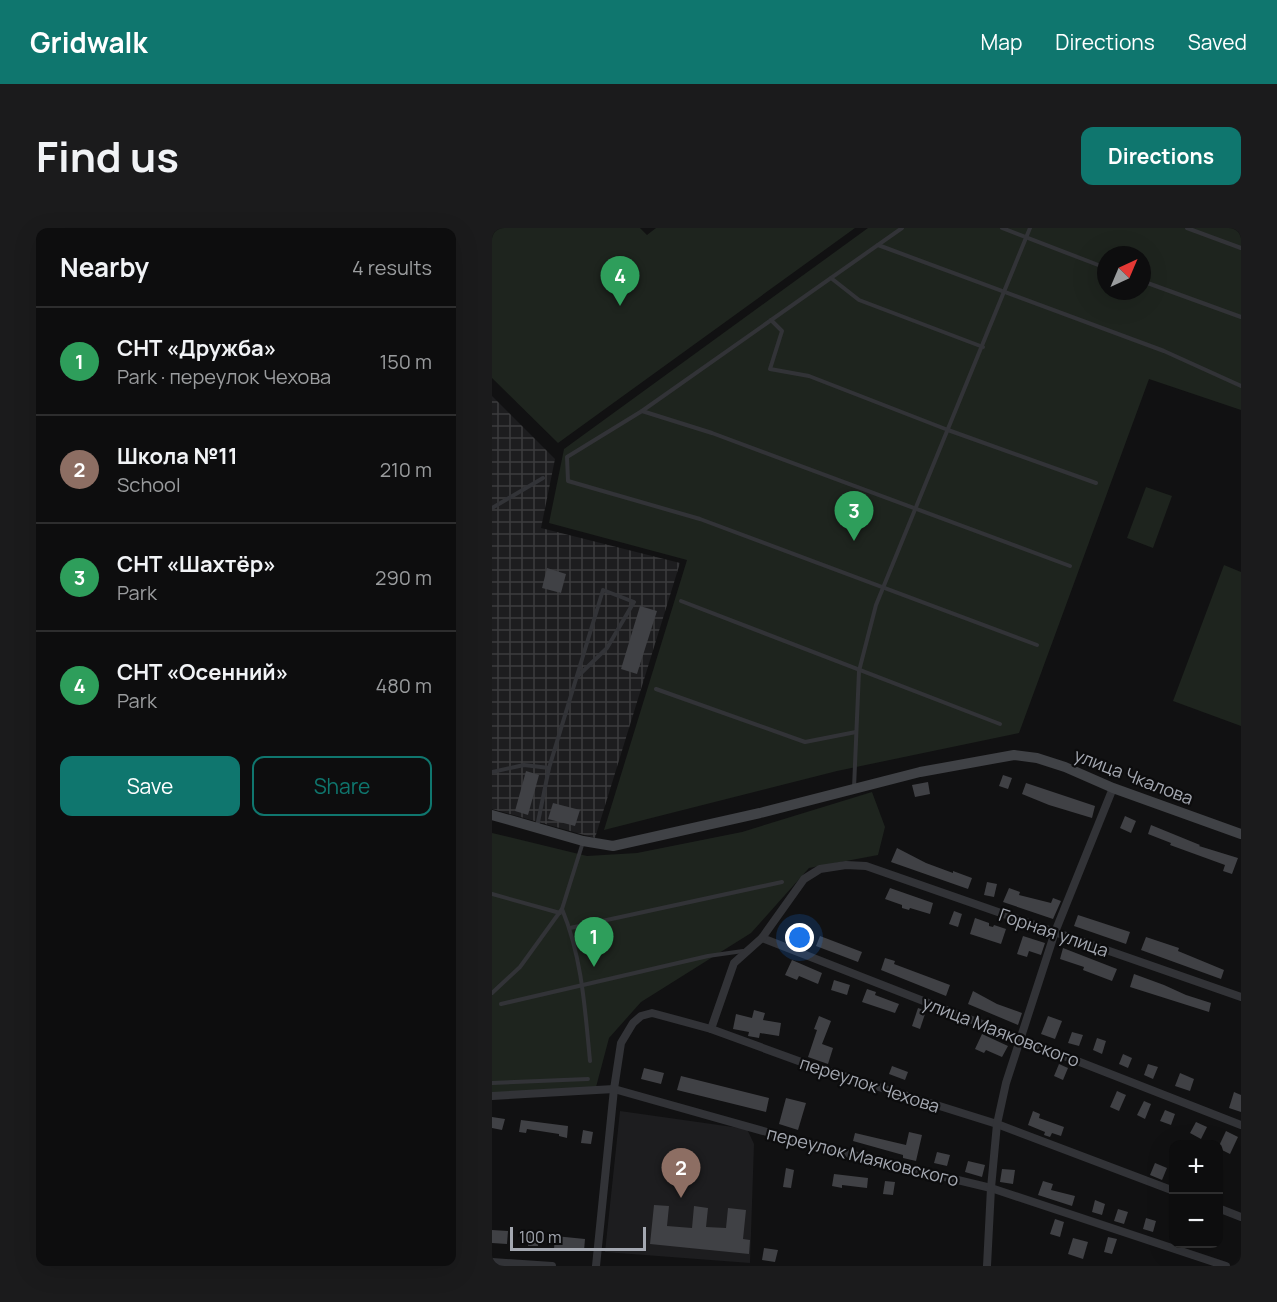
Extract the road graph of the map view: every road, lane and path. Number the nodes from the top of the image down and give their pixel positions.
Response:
1 (902, 228) edge
2 (1002, 228) edge
3 (1030, 228) edge
4 (1187, 228) edge
5 (1198, 230) edge
6 (1026, 238) junction
7 (878, 245) junction
8 (1241, 248) edge
9 (1097, 265) edge
10 (831, 278) junction
11 (1151, 284) edge
12 (1005, 294) junction
13 (1241, 318) edge
14 (771, 320) junction
15 (983, 347) junction
16 (1241, 386) edge
17 (642, 411) junction
18 (948, 430) junction
19 (543, 478) dead end
20 (1096, 483) dead end
21 (492, 508) edge
22 (916, 509) junction
23 (1070, 566) dead end
24 (883, 587) junction
25 (681, 601) dead end
26 (1037, 645) dead end
27 (859, 671) junction
28 (577, 676) junction
29 (656, 688) dead end
30 (1000, 724) dead end
31 (856, 732) junction
32 (549, 768) junction
33 (492, 772) edge
34 (854, 788) junction
35 (1113, 788) junction
36 (492, 815) edge
37 (537, 828) junction
38 (1241, 834) edge
39 (583, 841) junction
40 (782, 882) dead end
41 (492, 894) edge
42 (561, 911) junction
43 (570, 928) junction
44 (1055, 932) junction
45 (762, 938) junction
46 (747, 951) junction
47 (583, 985) junction
48 (492, 993) edge
49 (1241, 997) edge
50 (501, 1004) dead end
51 (711, 1029) junction
52 (1019, 1038) junction
53 (590, 1061) dead end
54 (588, 1079) dead end
55 (492, 1083) edge
56 (614, 1089) junction
57 (492, 1096) edge
58 (998, 1124) junction
59 (1241, 1125) edge
60 (991, 1188) junction
61 (1169, 1189) edge
62 (1223, 1210) edge
63 (1241, 1217) edge
64 (492, 1262) edge
65 (552, 1266) edge
66 (596, 1266) edge
67 (987, 1266) edge
68 (1226, 1266) edge

1 - 7 lane
2 - 6 lane
3 - 6 lane
4 - 5 lane
5 - 8 lane
6 - 9 lane
6 - 12 lane
7 - 10 lane
7 - 12 lane
10 - 14 lane
10 - 15 lane
11 - 13 lane
12 - 15 lane
12 - 16 lane
14 - 17 lane
14 - 18 lane
15 - 18 lane
17 - 22 lane
17 - 24 lane
18 - 20 lane
18 - 22 lane
19 - 21 lane
22 - 23 lane
22 - 24 lane
24 - 26 lane
24 - 27 lane
25 - 27 lane
27 - 30 lane
27 - 31 lane
28 - 28 lane
28 - 32 lane
29 - 31 lane
31 - 34 lane
32 - 33 lane
32 - 37 lane
34 - 35 main road, улица Чкалова
34 - 39 main road
35 - 38 main road, улица Чкалова
35 - 44 street
36 - 37 main road
37 - 39 main road
39 - 42 lane
40 - 43 lane
41 - 42 lane
42 - 43 lane
42 - 48 lane
43 - 47 lane
44 - 45 street, Горная улица
44 - 49 street, Горная улица
44 - 52 street
45 - 46 street
45 - 52 street, улица Маяковского
46 - 47 lane
46 - 51 street
47 - 50 lane
47 - 53 lane
51 - 56 street, переулок Чехова
51 - 58 street, переулок Чехова
52 - 58 street
52 - 59 street, улица Маяковского
54 - 55 lane
56 - 57 street, переулок Маяковского
56 - 60 street, переулок Маяковского
56 - 66 street, переулок Чехова
58 - 60 street
58 - 61 street, переулок Чехова
60 - 67 street
60 - 68 street, переулок Маяковского
62 - 63 street
64 - 65 street

